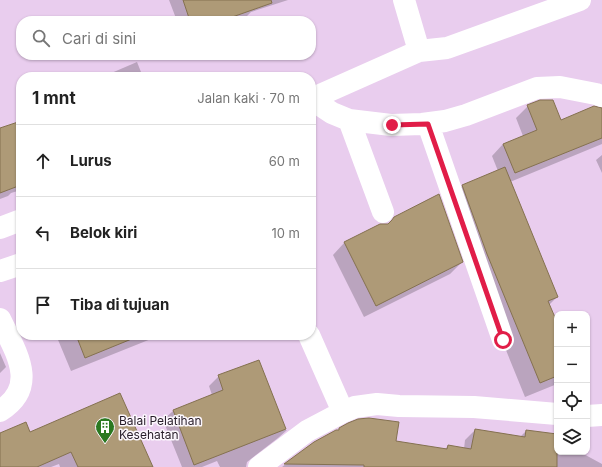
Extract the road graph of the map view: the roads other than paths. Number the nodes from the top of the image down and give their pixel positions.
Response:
1 (404, 0) edge
2 (580, 0) edge
3 (419, 51) junction
4 (602, 96) edge
5 (316, 97) edge
6 (316, 102) edge
7 (349, 120) junction
8 (428, 124) junction
9 (383, 212) dead end
10 (16, 222) edge
11 (0, 228) edge
12 (16, 266) edge
13 (0, 271) edge
14 (0, 319) edge
15 (311, 340) edge
16 (503, 340) dead end
17 (0, 411) edge
18 (342, 412) junction
19 (554, 414) edge
20 (602, 415) edge
21 (590, 416) edge
22 (258, 467) edge

1 - 3 street
2 - 3 street
3 - 5 street
4 - 8 street
6 - 7 street
7 - 8 street
7 - 9 street
8 - 16 street
10 - 11 street
12 - 13 street
14 - 17 street
15 - 18 street
18 - 19 street
18 - 22 street
20 - 21 street

